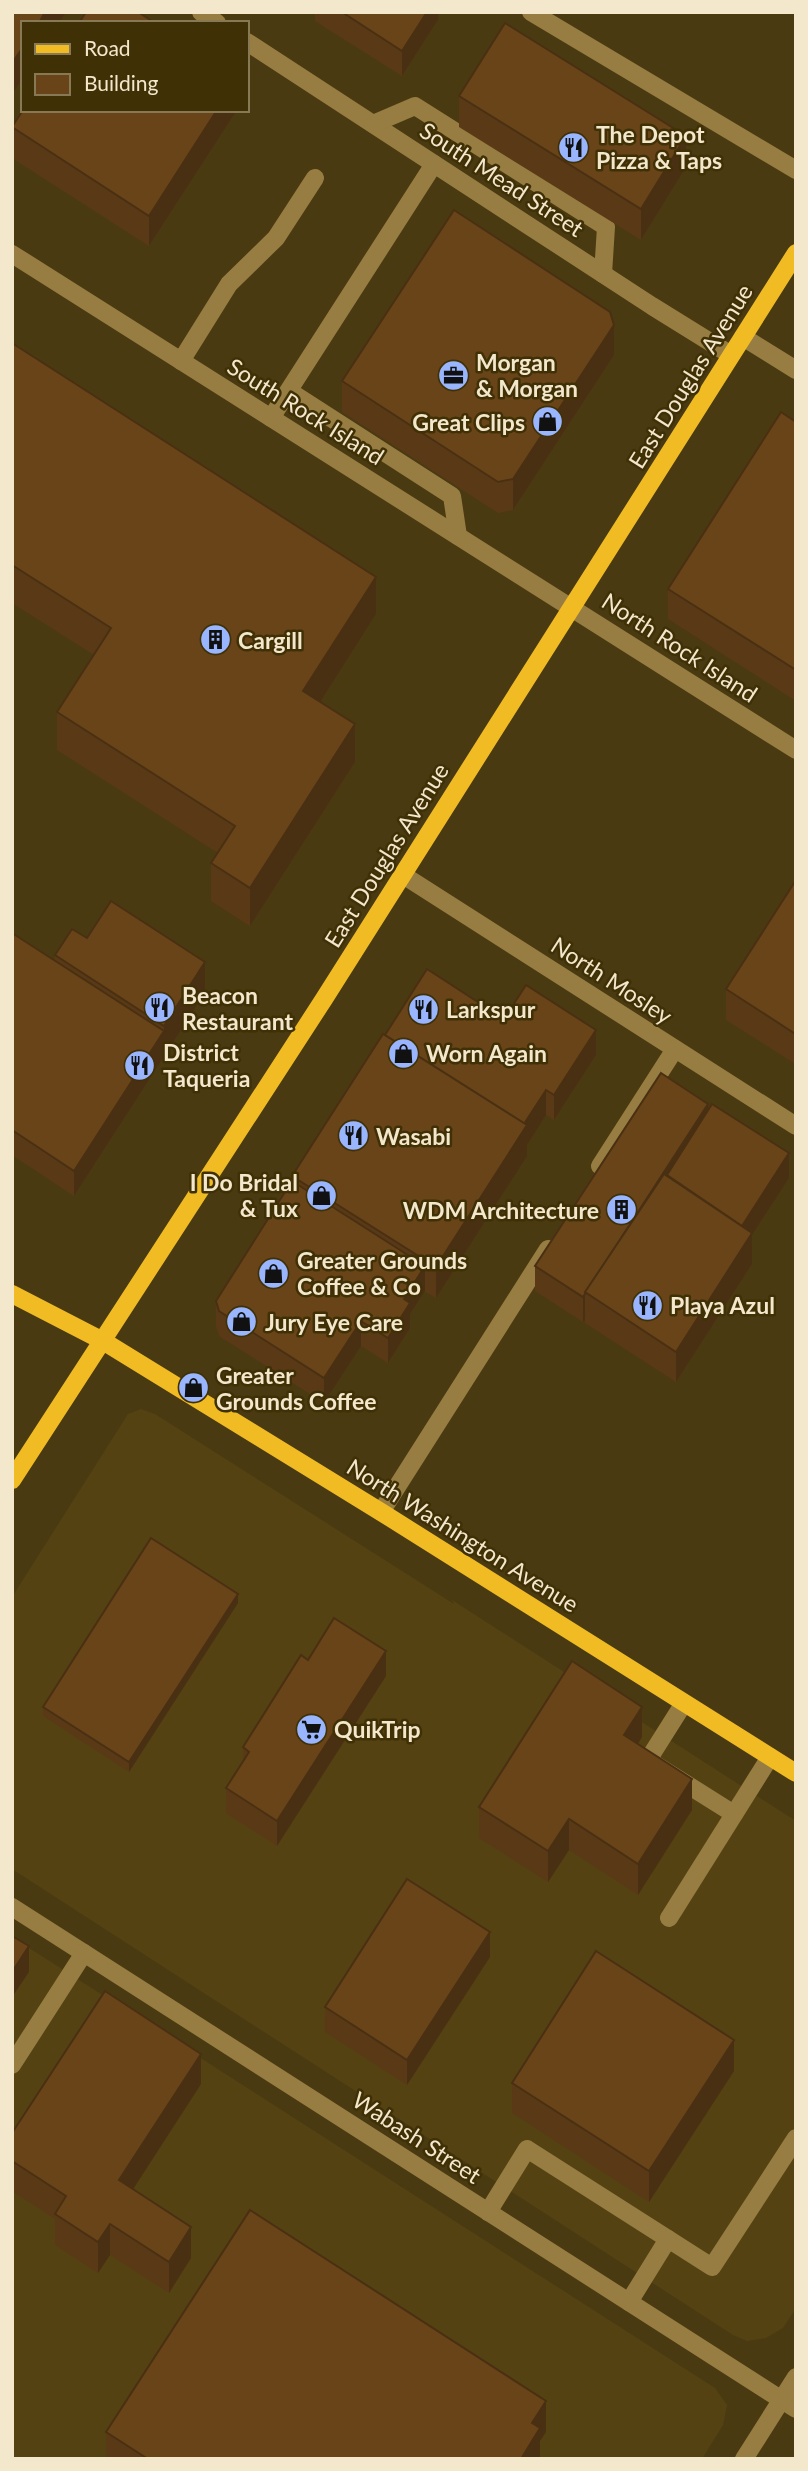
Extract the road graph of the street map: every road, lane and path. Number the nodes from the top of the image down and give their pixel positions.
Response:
1 (531, 12) edge
2 (248, 43) edge
3 (373, 124) junction
4 (434, 164) junction
5 (796, 170) edge
6 (316, 178) dead end
7 (796, 253) edge
8 (12, 254) edge
9 (603, 274) junction
10 (744, 337) junction
11 (732, 355) junction
12 (181, 361) junction
13 (796, 370) edge
14 (289, 391) junction
15 (271, 418) junction
16 (458, 536) junction
17 (573, 608) junction
18 (796, 750) edge
19 (403, 875) junction
20 (675, 1049) junction
21 (796, 1126) edge
22 (590, 1182) edge
23 (560, 1229) edge
24 (12, 1294) edge
25 (103, 1341) junction
26 (12, 1480) edge
27 (381, 1512) junction
28 (684, 1703) junction
29 (770, 1757) junction
30 (796, 1773) edge
31 (734, 1814) junction
32 (12, 1907) edge
33 (669, 1918) dead end
34 (84, 1953) junction
35 (12, 2065) edge
36 (796, 2138) edge
37 (488, 2212) junction
38 (668, 2239) junction
39 (629, 2302) junction
40 (796, 2377) edge
41 (789, 2404) edge
42 (744, 2459) edge

1 - 5 street
2 - 3 street, South Mead Street
3 - 4 street, South Mead Street
3 - 9 street
4 - 9 street, South Mead Street
4 - 14 street
6 - 12 street
7 - 10 main road, East Douglas Avenue
8 - 12 street, South Rock Island
9 - 11 street, South Mead Street
10 - 11 main road, East Douglas Avenue
10 - 13 street
11 - 17 main road, East Douglas Avenue
12 - 15 street, South Rock Island
14 - 15 street
14 - 16 street
15 - 16 street, South Rock Island
16 - 17 street, South Rock Island
17 - 18 street, North Rock Island
17 - 19 main road, East Douglas Avenue
19 - 20 street, North Mosley
19 - 25 main road, East Douglas Avenue
20 - 21 street, North Mosley
20 - 22 street
23 - 27 street
24 - 25 main road, North Washington Avenue
25 - 26 main road, East Douglas Avenue
25 - 27 main road, North Washington Avenue
27 - 28 main road, North Washington Avenue
28 - 29 main road, North Washington Avenue
28 - 31 street
29 - 30 main road, North Washington Avenue
29 - 31 street
31 - 33 street
32 - 34 street, Wabash Street
34 - 35 street
34 - 37 street, Wabash Street
36 - 38 street
37 - 38 street
37 - 39 street, Wabash Street
38 - 39 street
39 - 41 street, Wabash Street
40 - 41 street
41 - 42 street

